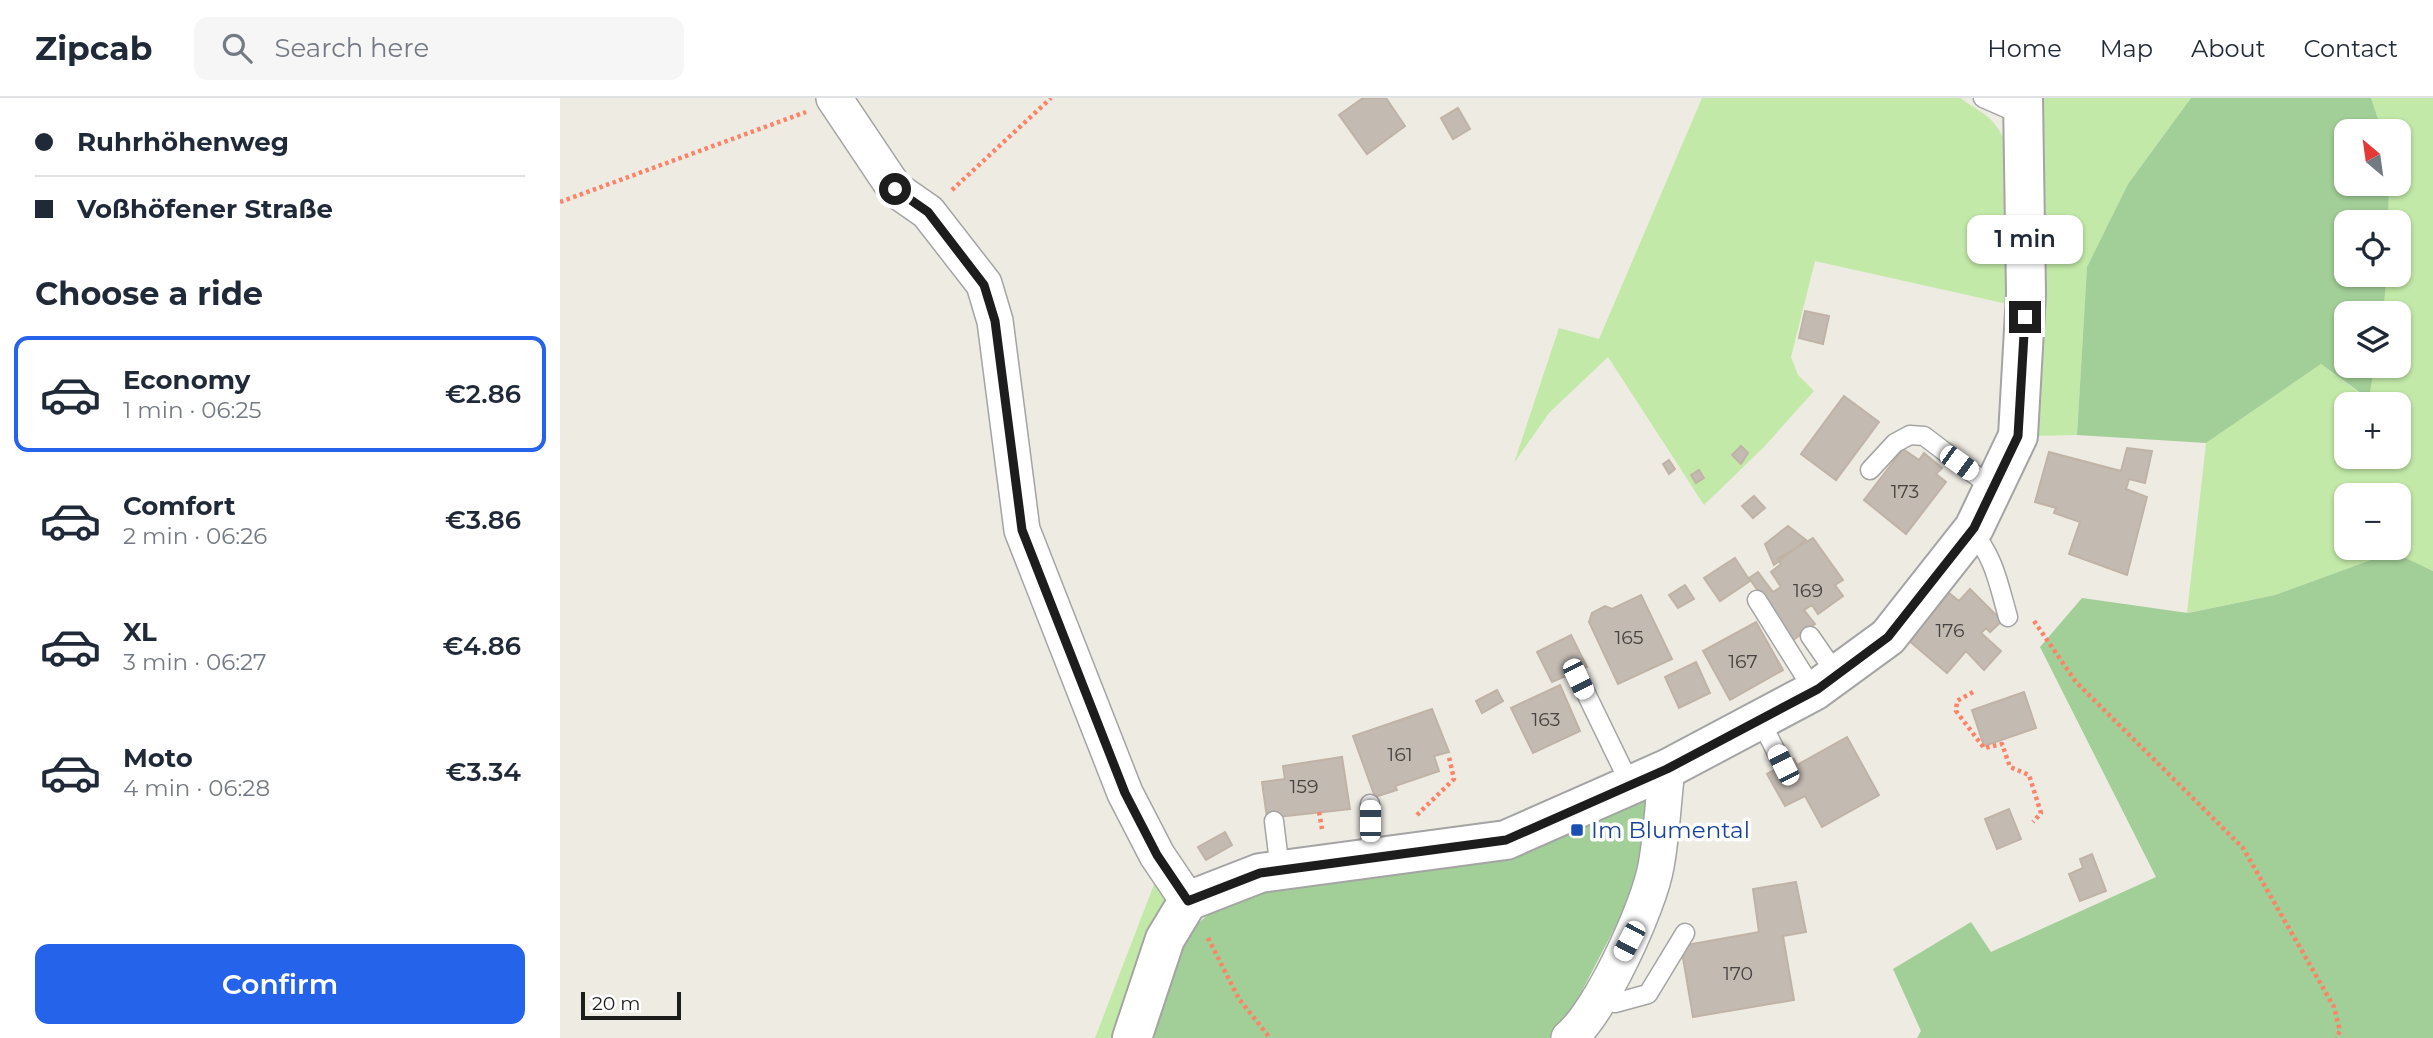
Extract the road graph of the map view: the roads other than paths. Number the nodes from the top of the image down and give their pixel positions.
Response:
1 (1983, 98) edge
2 (835, 100) edge
3 (2023, 107) edge
4 (1870, 470) dead end
5 (1995, 483) junction
6 (1971, 531) junction
7 (1756, 600) dead end
8 (2008, 617) dead end
9 (1810, 636) dead end
10 (1578, 679) dead end
11 (1825, 683) junction
12 (1760, 720) junction
13 (1783, 765) dead end
14 (1667, 769) junction
15 (1631, 786) junction
16 (1370, 804) dead end
17 (1274, 821) dead end
18 (1370, 849) junction
19 (1280, 870) junction
20 (1188, 901) junction
21 (1685, 933) dead end
22 (1599, 997) junction
23 (1132, 1038) edge
24 (1569, 1038) edge

1 - 3 lane
2 - 20 street
3 - 5 street
4 - 5 lane
5 - 6 street
6 - 8 lane
6 - 11 street
7 - 11 lane
9 - 11 lane
10 - 15 lane
11 - 12 street
12 - 13 lane
12 - 14 street
14 - 15 street
14 - 22 street
15 - 18 street
16 - 18 lane
17 - 19 lane
18 - 19 street
19 - 20 street
20 - 23 street
21 - 22 lane
22 - 24 street

